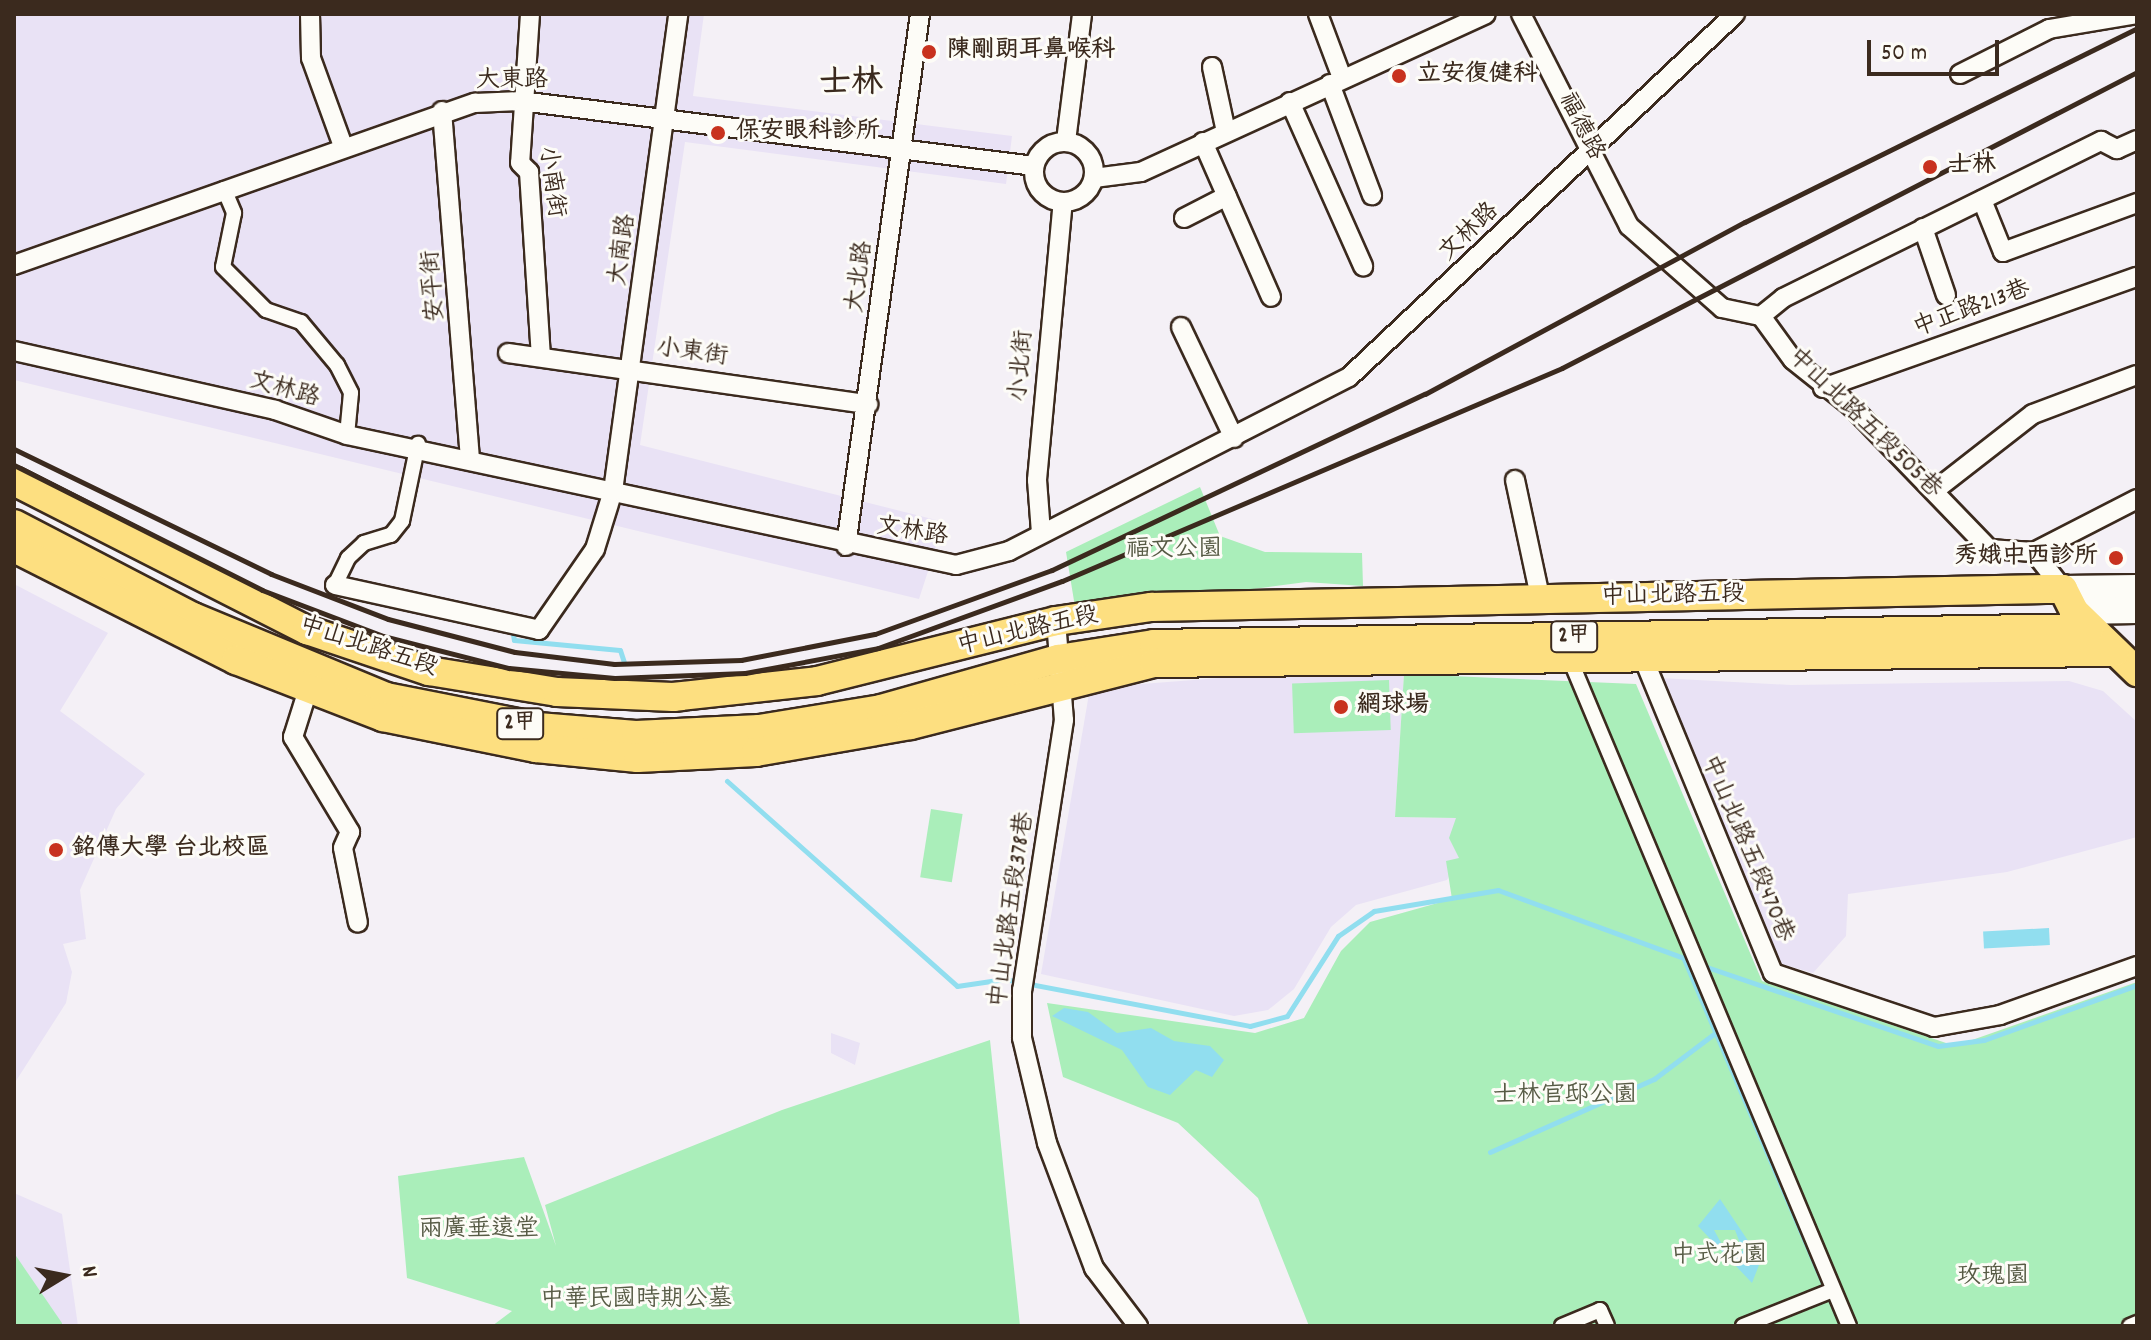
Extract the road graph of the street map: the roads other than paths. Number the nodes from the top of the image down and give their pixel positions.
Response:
1 (310, 14) edge
2 (530, 14) edge
3 (678, 14) edge
4 (920, 14) edge
5 (1082, 14) edge
6 (1318, 14) edge
7 (1486, 14) edge
8 (1521, 14) edge
9 (1735, 14) edge
10 (2137, 14) edge
11 (1212, 67) dead end
12 (1960, 74) dead end
13 (1336, 81) junction
14 (521, 101) junction
15 (1290, 102) junction
16 (442, 111) junction
17 (666, 119) junction
18 (1226, 132) junction
19 (2137, 140) edge
20 (1066, 141) junction
21 (1203, 142) junction
22 (343, 146) junction
23 (1593, 150) junction
24 (902, 153) junction
25 (1034, 166) junction
26 (1094, 178) junction
27 (224, 189) junction
28 (1372, 195) dead end
29 (1227, 196) junction
30 (1982, 200) junction
31 (1063, 202) junction
32 (2137, 203) edge
33 (1184, 218) dead end
34 (1923, 228) junction
35 (14, 265) edge
36 (1363, 266) dead end
37 (2137, 277) edge
38 (1946, 295) dead end
39 (1271, 297) dead end
40 (1761, 316) junction
41 (1181, 327) dead end
42 (14, 351) edge
43 (508, 353) dead end
44 (541, 357) junction
45 (631, 369) junction
46 (2137, 375) edge
47 (1823, 388) junction
48 (868, 404) junction
49 (347, 435) junction
50 (1234, 438) junction
51 (418, 444) junction
52 (470, 457) junction
53 (1515, 480) dead end
54 (14, 481) edge
55 (613, 491) junction
56 (1934, 491) junction
57 (2137, 499) edge
58 (14, 505) edge
59 (14, 524) edge
60 (1041, 533) junction
61 (846, 546) junction
62 (14, 548) edge
63 (2034, 552) junction
64 (335, 585) joint
65 (2137, 588) edge
66 (1541, 601) junction
67 (1688, 607) junction
68 (2076, 609) junction
69 (2137, 610) edge
70 (1896, 622) junction
71 (2137, 626) edge
72 (1058, 651) junction
73 (2126, 652) edge
74 (1642, 655) junction
75 (1569, 657) junction
76 (2137, 672) edge
77 (311, 682) junction
78 (638, 707) junction
79 (358, 923) dead end
80 (2137, 966) edge
81 (1833, 1290) junction
82 (2137, 1323) edge
83 (1138, 1326) edge
84 (1562, 1326) edge
85 (1607, 1326) edge
86 (1743, 1326) edge
87 (1849, 1326) edge
88 (2130, 1326) edge

1 - 22 street
2 - 14 street, 小南街
3 - 17 street, 大南路
4 - 24 street, 大北路
5 - 20 street
6 - 13 street
7 - 13 street
8 - 23 street, 福德路
9 - 23 street, 文林路
10 - 12 street
11 - 18 street
13 - 15 street
13 - 28 street
14 - 16 street, 大東路
14 - 17 street, 大東路
14 - 44 street, 小南街
15 - 18 street
15 - 36 street
16 - 22 street, 大東路
16 - 52 street, 安平街
17 - 24 street, 大東路
17 - 45 street, 大南路
18 - 21 street
19 - 30 street
20 - 25 street
20 - 26 street
21 - 26 street
21 - 29 street
22 - 27 street, 大東路
23 - 40 street, 福德路
23 - 50 street, 文林路
24 - 25 street, 大東路
24 - 48 street, 大北路
25 - 31 street
26 - 31 street
27 - 35 street, 大東路
27 - 49 street
29 - 33 street
29 - 39 street
30 - 32 street, 中正路213巷
30 - 34 street
31 - 60 street, 小北街
34 - 38 street
34 - 40 street
37 - 47 street, 中正路213巷
40 - 47 street, 中山北路五段505巷
41 - 50 street
42 - 49 street, 文林路
43 - 44 street, 小東街
44 - 45 street, 小東街
45 - 48 street, 小東街
45 - 55 street, 大南路
46 - 56 street
47 - 56 street, 中山北路五段505巷
48 - 61 street, 大北路
49 - 51 street, 文林路
50 - 60 street, 文林路
51 - 52 street, 文林路
51 - 64 street
52 - 55 street, 文林路
53 - 66 street
54 - 78 main road, 中山北路五段
55 - 61 street, 文林路
55 - 64 street, 大南路
56 - 63 street, 中山北路五段505巷
57 - 63 street
58 - 78 main road, 中山北路五段 / 2甲
59 - 77 main road, 中山北路五段
60 - 61 street, 文林路
62 - 77 main road, 中山北路五段
63 - 68 street
65 - 68 main road, 中山北路五段
66 - 67 main road, 中山北路五段
66 - 72 main road, 中山北路五段
67 - 70 main road, 中山北路五段 / 2甲
67 - 72 main road, 中山北路五段 / 2甲
68 - 69 main road, 中山北路五段
68 - 70 main road, 中山北路五段 / 2甲
68 - 71 main road, 中山北路五段
68 - 73 main road
70 - 72 main road, 中山北路五段 / 2甲
70 - 73 main road, 中山北路五段
70 - 74 main road, 中山北路五段
72 - 75 main road, 中山北路五段
72 - 77 main road, 中山北路五段 / 2甲
72 - 78 main road, 中山北路五段 / 2甲
72 - 83 street, 中山北路五段378巷
73 - 76 main road
74 - 75 main road, 中山北路五段
74 - 80 street, 中山北路五段470巷
75 - 81 street
77 - 79 street
81 - 86 street
81 - 87 street
82 - 88 street
84 - 85 street

